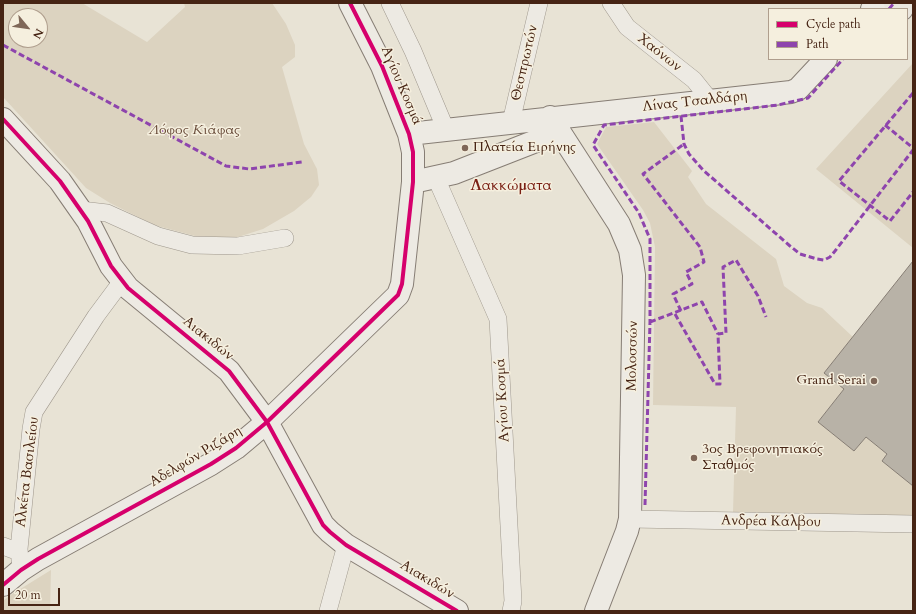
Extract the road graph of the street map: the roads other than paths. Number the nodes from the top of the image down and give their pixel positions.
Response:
1 (350, 3) edge
2 (390, 3) edge
3 (539, 3) edge
4 (611, 3) edge
5 (825, 60) edge
6 (710, 100) junction
7 (3, 118) edge
8 (511, 122) junction
9 (555, 125) junction
10 (446, 130) junction
11 (410, 134) junction
12 (436, 178) junction
13 (413, 182) junction
14 (81, 210) junction
15 (285, 238) dead end
16 (122, 281) junction
17 (267, 422) junction
18 (630, 519) junction
19 (913, 524) edge
20 (346, 545) junction
21 (3, 546) edge
22 (20, 561) junction
23 (3, 585) edge
24 (328, 611) edge
25 (457, 611) edge
26 (511, 611) edge
27 (596, 611) edge

1 - 11 street, Αγίου Κοσμά
2 - 10 street
3 - 8 street, Θεσπρωτών
4 - 6 street, Χαόνων
5 - 6 street, Λίνας Τσαλδάρη
6 - 9 street, Λίνας Τσαλδάρη
7 - 14 street, Αιακιδών
8 - 9 street
8 - 10 street
9 - 12 street
9 - 18 street, Μολοσσών
10 - 11 street
11 - 13 street, Αγίου Κοσμά
12 - 13 street
12 - 26 street, Αγίου Κοσμά
13 - 17 street, Αδελφών Ριζάρη
14 - 15 street
14 - 16 street, Αιακιδών
16 - 17 street, Αιακιδών
16 - 22 street, Αλκέτα Βασιλείου
17 - 20 street, Αιακιδών
17 - 22 street, Αδελφών Ριζάρη
18 - 19 street, Ανδρέα Κάλβου
18 - 27 street, Μολοσσών
20 - 24 street
20 - 25 street, Αιακιδών
21 - 22 street
22 - 23 street, Αδελφών Ριζάρη

